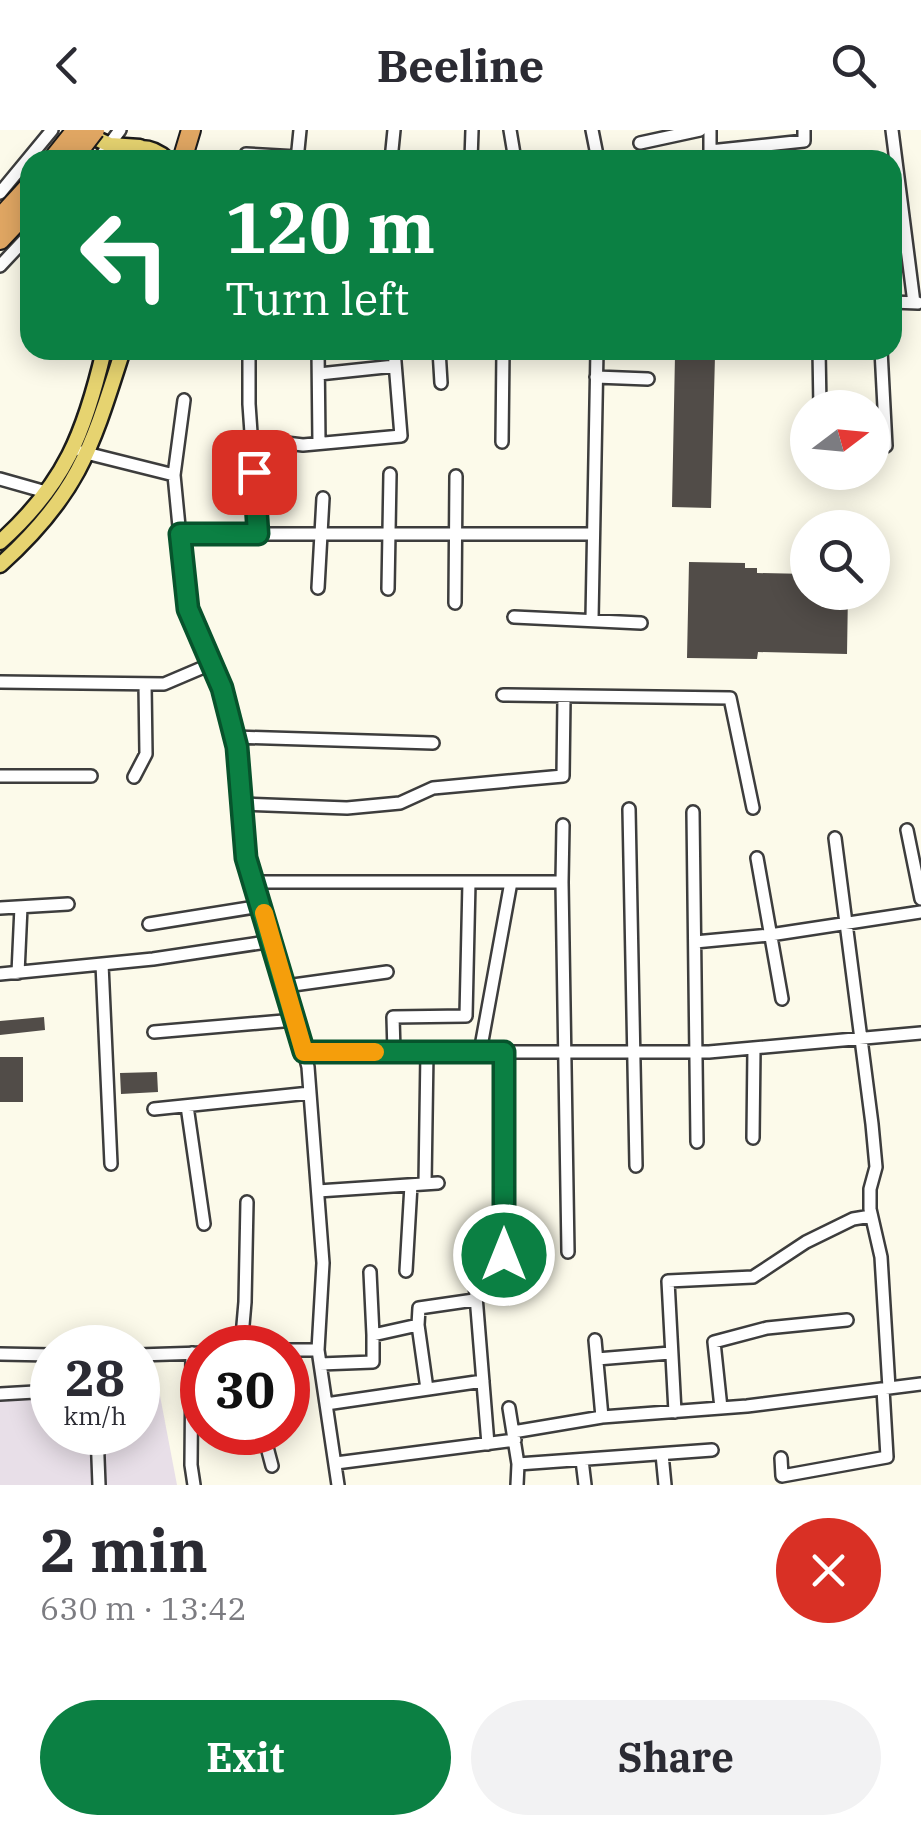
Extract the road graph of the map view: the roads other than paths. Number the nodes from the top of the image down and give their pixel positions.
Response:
1 (52, 130) edge
2 (77, 130) edge
3 (95, 130) edge
4 (120, 130) edge
5 (700, 130) edge
6 (804, 130) edge
7 (640, 143) dead end
8 (110, 144) junction
9 (140, 147) junction
10 (35, 150) edge
11 (60, 150) edge
12 (80, 150) edge
13 (106, 150) edge
14 (130, 150) edge
15 (156, 150) edge
16 (748, 150) edge
17 (20, 169) edge
18 (0, 193) edge
19 (20, 196) edge
20 (902, 197) edge
21 (0, 218) edge
22 (20, 219) edge
23 (0, 240) edge
24 (20, 245) edge
25 (0, 266) edge
26 (918, 303) edge
27 (102, 360) edge
28 (119, 360) edge
29 (249, 360) edge
30 (318, 360) edge
31 (395, 360) edge
32 (440, 360) edge
33 (503, 360) edge
34 (597, 360) edge
35 (819, 360) edge
36 (882, 360) edge
37 (396, 366) junction
38 (318, 374) junction
39 (596, 377) junction
40 (648, 379) dead end
41 (441, 383) dead end
42 (820, 390) edge
43 (884, 390) edge
44 (184, 400) dead end
45 (252, 439) junction
46 (502, 442) dead end
47 (319, 443) junction
48 (80, 452) junction
49 (390, 474) dead end
50 (174, 475) junction
51 (456, 476) dead end
52 (0, 479) edge
53 (46, 492) junction
54 (323, 498) dead end
55 (180, 534) junction
56 (258, 534) junction
57 (320, 534) junction
58 (389, 534) junction
59 (457, 534) junction
60 (592, 534) junction
61 (0, 542) edge
62 (0, 564) edge
63 (318, 588) dead end
64 (388, 589) dead end
65 (455, 604) dead end
66 (514, 618) dead end
67 (592, 619) junction
68 (641, 623) dead end
69 (211, 664) junction
70 (0, 682) edge
71 (144, 684) junction
72 (503, 695) dead end
73 (564, 698) junction
74 (234, 736) junction
75 (433, 743) dead end
76 (0, 776) edge
77 (91, 776) dead end
78 (134, 777) dead end
79 (242, 804) junction
80 (753, 808) dead end
81 (629, 809) dead end
82 (693, 812) dead end
83 (563, 825) dead end
84 (907, 830) dead end
85 (835, 838) dead end
86 (756, 858) dead end
87 (254, 882) junction
88 (469, 882) junction
89 (511, 882) junction
90 (562, 882) junction
91 (921, 898) edge
92 (68, 904) dead end
93 (262, 906) junction
94 (21, 907) junction
95 (0, 908) edge
96 (921, 912) edge
97 (148, 924) dead end
98 (849, 924) junction
99 (770, 934) junction
100 (272, 941) junction
101 (694, 942) junction
102 (102, 964) junction
103 (387, 972) dead end
104 (18, 973) junction
105 (0, 974) edge
106 (286, 986) junction
107 (782, 998) dead end
108 (295, 1020) junction
109 (154, 1032) dead end
110 (921, 1033) edge
111 (864, 1040) junction
112 (754, 1048) junction
113 (304, 1052) junction
114 (394, 1052) junction
115 (427, 1052) junction
116 (480, 1052) junction
117 (504, 1052) junction
118 (566, 1052) junction
119 (634, 1052) junction
120 (696, 1052) junction
121 (310, 1093) junction
122 (187, 1106) junction
123 (154, 1109) dead end
124 (753, 1138) dead end
125 (697, 1142) dead end
126 (111, 1164) dead end
127 (636, 1166) dead end
128 (425, 1184) junction
129 (318, 1192) junction
130 (247, 1202) dead end
131 (871, 1216) junction
132 (204, 1224) dead end
133 (568, 1252) dead end
134 (504, 1255) dead end
135 (473, 1259) dead end
136 (406, 1270) dead end
137 (370, 1272) dead end
138 (474, 1300) junction
139 (847, 1320) dead end
140 (242, 1325) edge
141 (418, 1325) junction
142 (373, 1334) junction
143 (595, 1340) dead end
144 (310, 1350) edge
145 (318, 1350) junction
146 (670, 1353) junction
147 (0, 1354) edge
148 (30, 1355) edge
149 (597, 1360) junction
150 (320, 1364) junction
151 (482, 1381) junction
152 (921, 1384) edge
153 (886, 1388) junction
154 (428, 1389) junction
155 (30, 1392) edge
156 (0, 1394) edge
157 (326, 1404) junction
158 (509, 1408) dead end
159 (720, 1408) junction
160 (675, 1412) junction
161 (602, 1417) junction
162 (514, 1436) junction
163 (488, 1444) junction
164 (712, 1450) dead end
165 (662, 1454) junction
166 (98, 1455) edge
167 (192, 1455) edge
168 (269, 1455) edge
169 (782, 1458) dead end
170 (582, 1460) junction
171 (336, 1463) junction
172 (518, 1464) junction
173 (272, 1466) dead end
174 (99, 1485) edge
175 (194, 1485) edge
176 (338, 1485) edge
177 (518, 1485) edge
178 (585, 1485) edge
179 (666, 1485) edge

1 - 10 street
2 - 8 main road
2 - 11 highway, bridge
3 - 12 highway, bridge
4 - 8 street
5 - 7 street
6 - 16 street
8 - 9 main road
8 - 13 street
9 - 14 main road
9 - 15 main road
17 - 18 street
19 - 21 highway
20 - 26 street
22 - 23 highway
24 - 25 street
27 - 48 main road
28 - 48 main road
29 - 45 street
30 - 38 street
31 - 37 street
32 - 41 street
33 - 46 street
34 - 39 street
35 - 42 street
36 - 43 street
37 - 38 street
37 - 47 street
38 - 47 street
39 - 40 street
39 - 60 street
44 - 50 street
45 - 47 street
45 - 56 street
48 - 50 street
48 - 53 main road
48 - 62 main road
49 - 58 street
50 - 55 street
51 - 59 street
52 - 53 street
53 - 61 main road
54 - 57 street
55 - 56 street
55 - 69 street
56 - 57 street
57 - 58 street
57 - 63 street
58 - 59 street
58 - 64 street
59 - 60 street
59 - 65 street
60 - 67 street
66 - 67 street
67 - 68 street
69 - 71 street
69 - 74 street
70 - 71 street
71 - 78 street
72 - 73 street
73 - 79 street
73 - 80 street
74 - 75 street
74 - 79 street
76 - 77 street
79 - 87 street
81 - 119 street
82 - 101 street
83 - 90 street
84 - 91 street
85 - 98 street
86 - 99 street
87 - 88 street
87 - 93 street
88 - 89 street
88 - 114 street
89 - 90 street
89 - 116 street
90 - 118 street
92 - 94 street
93 - 97 street
93 - 100 street
94 - 95 street
94 - 104 street
96 - 98 street
98 - 99 street
98 - 111 street
99 - 101 street
99 - 107 street
100 - 102 street
100 - 106 street
101 - 120 street
102 - 104 street
102 - 126 street
103 - 106 street
104 - 105 street
106 - 108 street
108 - 109 street
108 - 113 street
110 - 111 street
111 - 112 street
111 - 131 street
112 - 120 street
112 - 124 street
113 - 114 street
113 - 121 street
114 - 115 street
115 - 116 street
115 - 128 street
116 - 117 street
117 - 118 street
117 - 134 street
118 - 119 street
118 - 133 street
119 - 120 street
119 - 127 street
120 - 125 street
121 - 122 street
121 - 129 street
122 - 123 street
122 - 132 street
128 - 129 street
128 - 136 street
129 - 145 street
130 - 140 street
131 - 146 street
131 - 153 street
135 - 138 street
137 - 142 street
138 - 141 street
138 - 151 street
139 - 159 street
141 - 142 street
141 - 154 street
142 - 150 street
143 - 149 street
144 - 145 street
145 - 150 street
146 - 149 street
146 - 160 street
147 - 148 street
149 - 161 street
150 - 157 street
151 - 154 street
151 - 163 street
152 - 153 street
153 - 159 street
153 - 169 street
154 - 157 street
155 - 156 street
157 - 171 street
158 - 162 street
159 - 160 street
160 - 161 street
161 - 162 street
162 - 163 street
162 - 172 street
163 - 171 street
164 - 165 street
165 - 170 street
165 - 179 street
166 - 174 street
167 - 175 street
168 - 173 street
170 - 172 street
170 - 178 street
171 - 176 street
172 - 177 street

